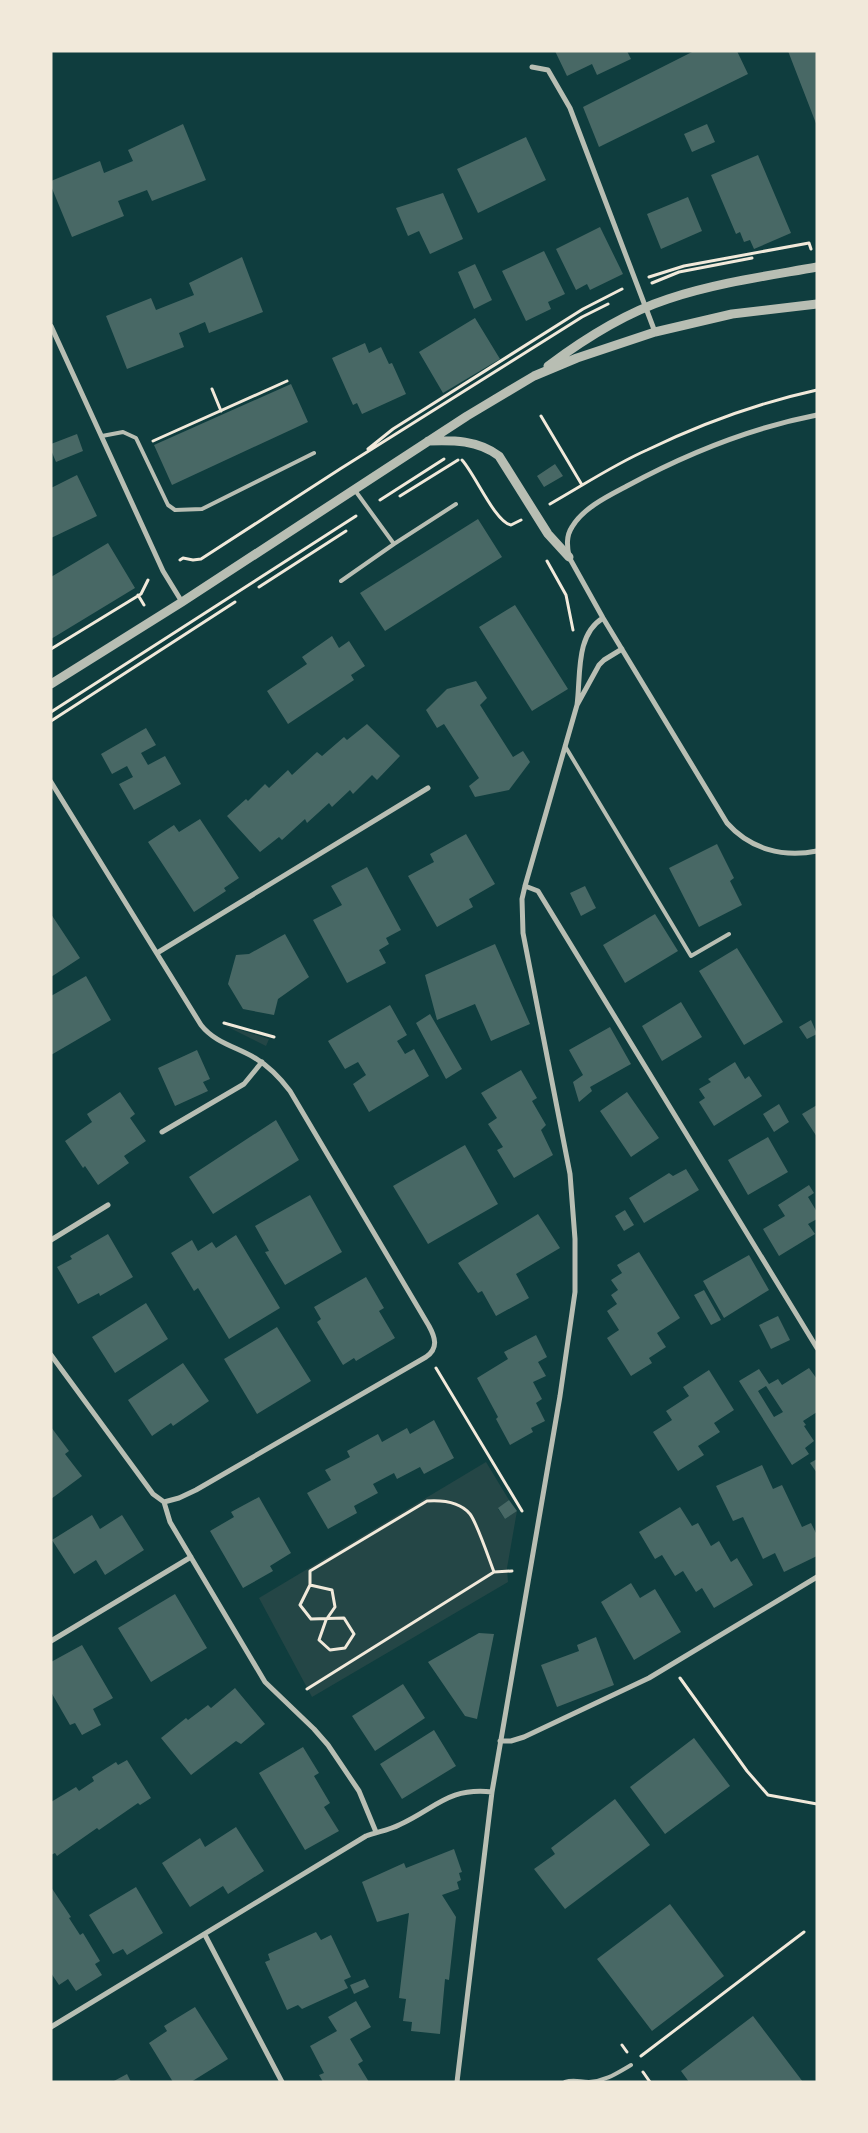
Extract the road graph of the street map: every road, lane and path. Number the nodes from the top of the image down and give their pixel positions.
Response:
1 (532, 67) dead end
2 (811, 249) dead end
3 (817, 268) edge
4 (646, 278) dead end
5 (631, 285) dead end
6 (609, 304) dead end
7 (817, 304) edge
8 (647, 307) junction
9 (51, 326) edge
10 (655, 332) junction
11 (534, 376) junction
12 (287, 381) dead end
13 (212, 389) dead end
14 (817, 390) edge
15 (221, 411) junction
16 (817, 415) edge
17 (541, 416) dead end
18 (413, 417) junction
19 (416, 422) junction
20 (102, 436) junction
21 (153, 441) dead end
22 (427, 441) junction
23 (314, 453) dead end
24 (448, 458) dead end
25 (453, 458) dead end
26 (355, 459) junction
27 (460, 459) junction
28 (440, 461) junction
29 (443, 468) junction
30 (582, 486) junction
31 (354, 489) junction
32 (394, 491) dead end
33 (400, 496) dead end
34 (456, 504) dead end
35 (542, 509) dead end
36 (525, 518) dead end
37 (339, 526) dead end
38 (346, 531) dead end
39 (394, 544) junction
40 (544, 554) dead end
41 (569, 556) junction
42 (180, 560) dead end
43 (148, 580) dead end
44 (341, 581) dead end
45 (259, 587) dead end
46 (138, 595) junction
47 (182, 602) junction
48 (235, 602) dead end
49 (145, 607) dead end
50 (603, 618) junction
51 (574, 636) dead end
52 (166, 639) junction
53 (169, 645) junction
54 (51, 649) edge
55 (622, 649) junction
56 (51, 684) edge
57 (577, 705) junction
58 (51, 712) edge
59 (51, 721) edge
60 (565, 746) junction
61 (51, 782) edge
62 (428, 788) dead end
63 (817, 851) edge
64 (525, 886) junction
65 (729, 934) dead end
66 (158, 954) junction
67 (224, 1023) dead end
68 (274, 1037) dead end
69 (262, 1062) junction
70 (162, 1132) dead end
71 (108, 1205) dead end
72 (51, 1240) edge
73 (817, 1348) edge
74 (51, 1355) edge
75 (436, 1368) dead end
76 (164, 1502) junction
77 (522, 1511) dead end
78 (191, 1557) junction
79 (512, 1571) dead end
80 (494, 1572) junction
81 (817, 1576) edge
82 (310, 1585) junction
83 (326, 1620) junction
84 (51, 1642) edge
85 (680, 1678) dead end
86 (307, 1689) dead end
87 (500, 1741) junction
88 (492, 1792) junction
89 (817, 1804) edge
90 (376, 1832) junction
91 (804, 1932) dead end
92 (205, 1935) junction
93 (51, 2027) edge
94 (633, 2063) joint
95 (282, 2082) edge
96 (457, 2082) edge
97 (565, 2082) edge

1 - 8 street
2 - 4 path
3 - 8 street
5 - 18 path
6 - 19 path
7 - 10 street
8 - 10 street
8 - 11 street
9 - 20 street
10 - 11 street
11 - 22 street
12 - 15 path
13 - 15 path
14 - 30 path
15 - 21 path
16 - 41 street
17 - 30 path
18 - 19 path
18 - 26 path
19 - 26 path
20 - 23 lane
20 - 47 street
22 - 31 street
22 - 41 street
24 - 28 path
25 - 27 path
26 - 42 path
27 - 29 path
27 - 36 path
28 - 29 path
28 - 32 path
29 - 33 path
30 - 35 path
31 - 39 lane
31 - 47 street
34 - 39 lane
37 - 52 path
38 - 45 path
39 - 44 lane
40 - 51 path
41 - 50 street
43 - 46 path
46 - 49 path
46 - 54 path
47 - 56 street
48 - 53 path
50 - 55 street
50 - 57 street
52 - 53 path
52 - 58 path
53 - 59 path
55 - 57 street
55 - 63 street
57 - 60 street
60 - 64 street
60 - 65 lane
61 - 66 street
62 - 66 street
64 - 73 street
64 - 87 street
66 - 69 street
67 - 68 path
69 - 70 street
69 - 76 street
71 - 72 street
74 - 76 street
75 - 77 path
76 - 78 street
78 - 84 street
78 - 90 street
79 - 80 path
80 - 82 path
80 - 86 path
81 - 87 street
82 - 83 path
82 - 83 path
83 - 83 path
85 - 89 path
87 - 88 street
88 - 90 street
88 - 96 street
90 - 92 street
91 - 94 path
92 - 93 street
92 - 95 street
94 - 97 lane

